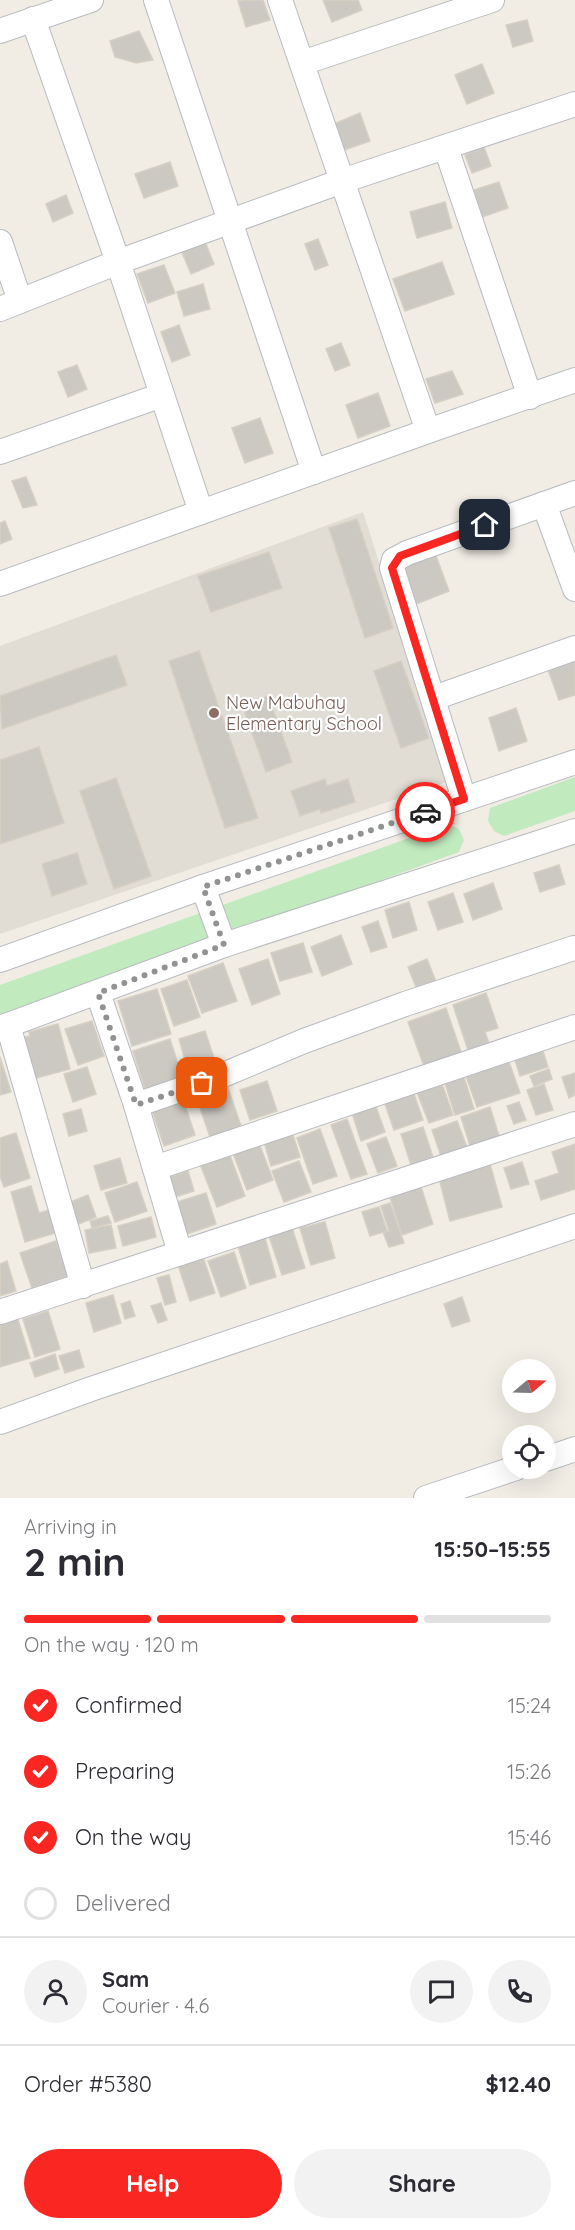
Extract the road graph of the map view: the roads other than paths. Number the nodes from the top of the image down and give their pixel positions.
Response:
1 (91, 0) edge
2 (156, 0) edge
3 (280, 0) edge
4 (492, 0) edge
5 (33, 19) junction
6 (0, 32) edge
7 (302, 63) junction
8 (575, 104) edge
9 (446, 148) junction
10 (342, 181) junction
11 (230, 222) junction
12 (0, 242) edge
13 (118, 262) junction
14 (10, 305) edge
15 (575, 380) edge
16 (162, 395) junction
17 (530, 397) junction
18 (428, 431) junction
19 (0, 452) edge
20 (314, 472) junction
21 (575, 493) edge
22 (544, 504) junction
23 (201, 512) junction
24 (0, 584) edge
25 (575, 589) edge
26 (575, 648) edge
27 (435, 698) junction
28 (575, 762) edge
29 (464, 799) junction
30 (575, 831) edge
31 (203, 887) junction
32 (224, 945) junction
33 (574, 948) edge
34 (0, 960) edge
35 (98, 993) junction
36 (4, 1027) edge
37 (575, 1027) edge
38 (136, 1105) junction
39 (575, 1124) edge
40 (155, 1168) junction
41 (575, 1226) edge
42 (180, 1253) junction
43 (83, 1286) junction
44 (0, 1312) edge
45 (0, 1422) edge
46 (575, 1449) edge
47 (556, 1456) edge
48 (502, 1473) edge
49 (426, 1498) edge

1 - 5 street
2 - 11 street
3 - 7 street
4 - 7 street
5 - 6 street
5 - 13 street
7 - 10 street
8 - 9 street
9 - 10 street
9 - 17 street
10 - 11 street
10 - 18 street
11 - 13 street
11 - 20 street
12 - 14 street
13 - 14 street
13 - 16 street
15 - 17 street
16 - 19 street
16 - 23 street
17 - 18 street
18 - 20 street
20 - 23 street
21 - 22 street
22 - 25 street
22 - 27 street
23 - 24 street
26 - 27 street
27 - 29 street
28 - 29 street
29 - 31 street
30 - 32 street
31 - 32 street
31 - 34 street
32 - 35 street
33 - 38 street
35 - 36 street
35 - 38 street
36 - 43 street
37 - 40 street
38 - 40 street
39 - 42 street
40 - 42 street
41 - 45 street
42 - 43 street
43 - 44 street
46 - 47 street
48 - 49 street

